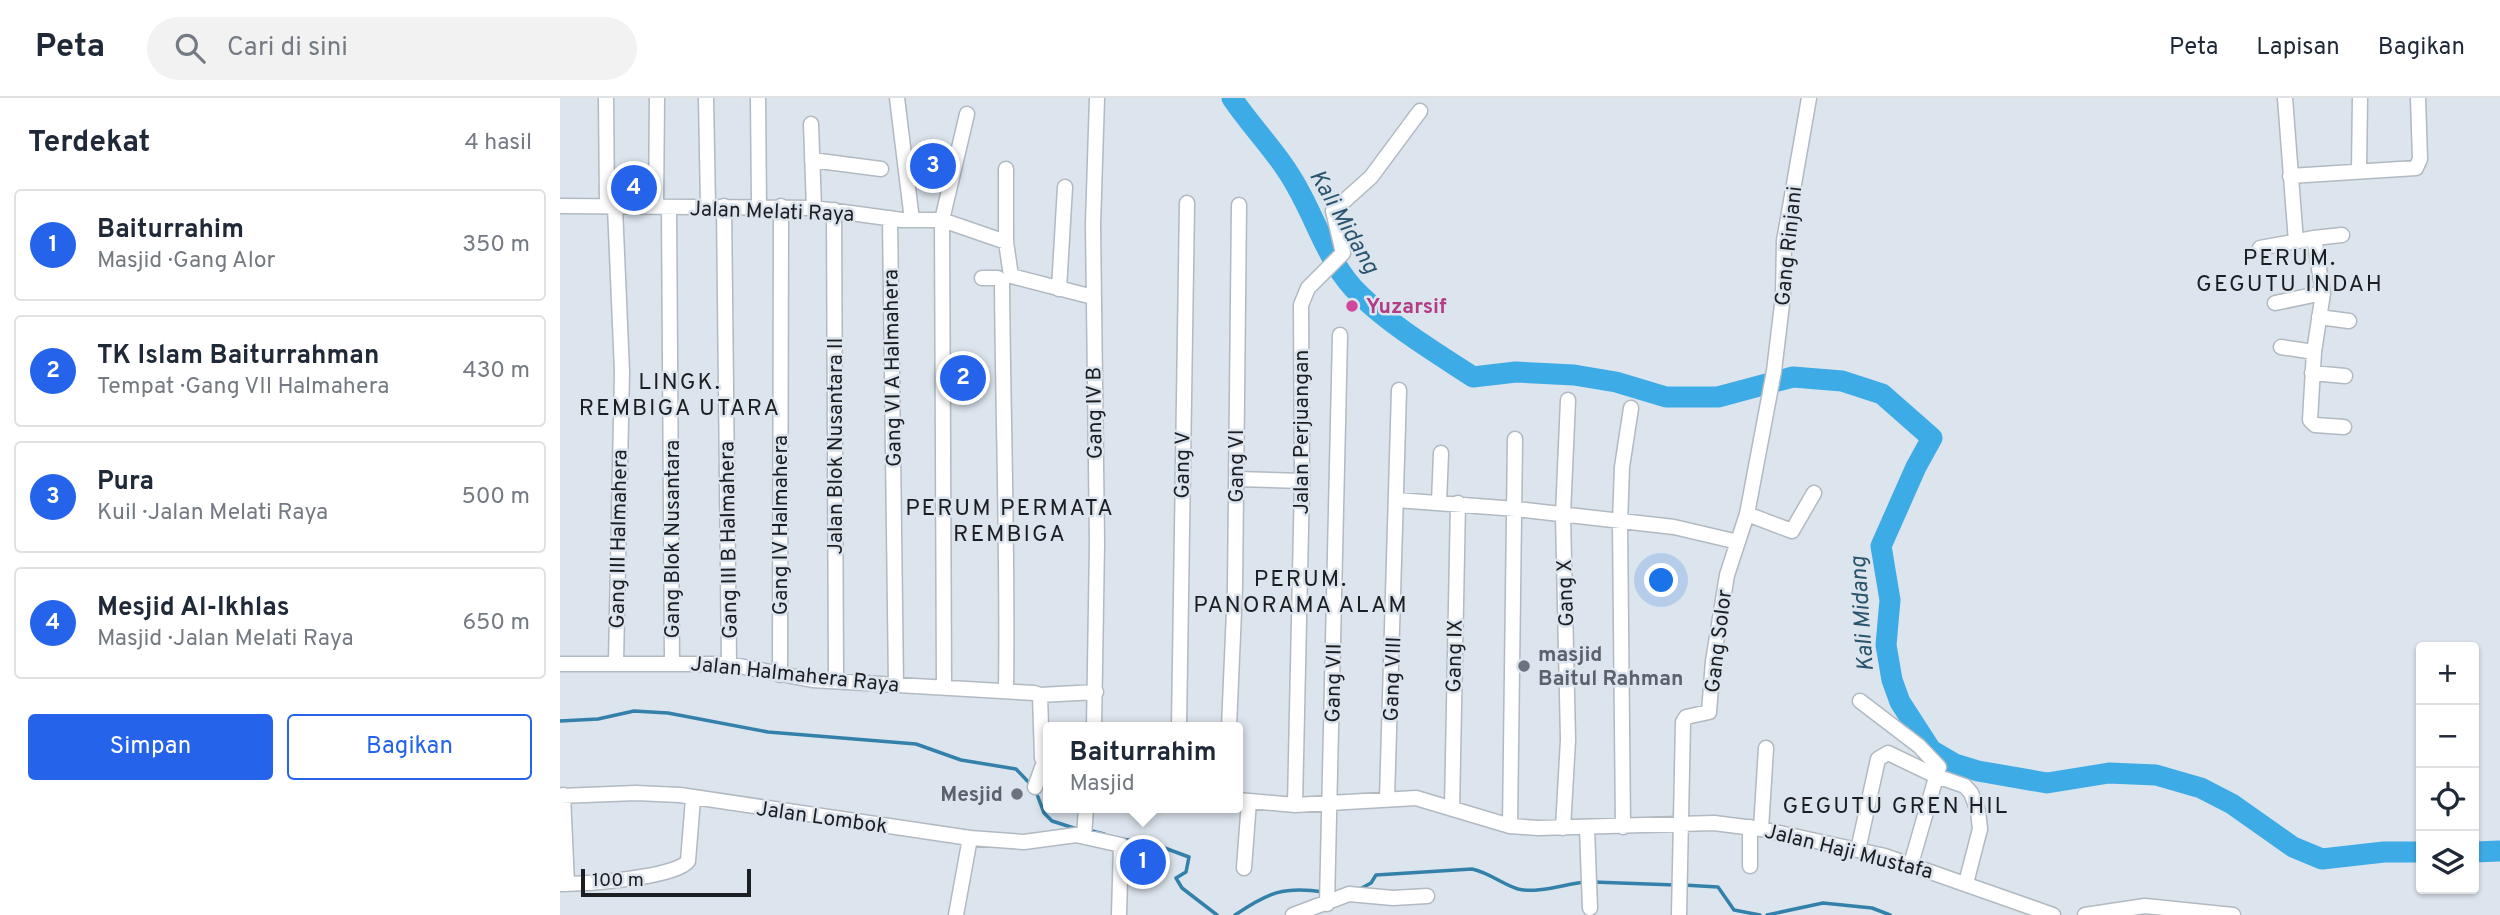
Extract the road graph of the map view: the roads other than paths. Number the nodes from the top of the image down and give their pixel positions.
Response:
1 (606, 98) edge
2 (657, 98) edge
3 (706, 98) edge
4 (758, 98) edge
5 (897, 98) edge
6 (1097, 98) edge
7 (1809, 98) edge
8 (2285, 98) edge
9 (2360, 98) edge
10 (2418, 98) edge
11 (1420, 111) dead end
12 (967, 114) dead end
13 (811, 124) dead end
14 (812, 160) junction
15 (881, 169) dead end
16 (1006, 169) dead end
17 (2359, 172) junction
18 (2290, 176) junction
19 (1065, 187) dead end
20 (1187, 203) dead end
21 (1239, 205) dead end
22 (560, 206) edge
23 (611, 206) junction
24 (708, 206) junction
25 (724, 206) junction
26 (760, 206) junction
27 (780, 206) junction
28 (663, 207) junction
29 (814, 208) junction
30 (834, 210) junction
31 (890, 218) junction
32 (912, 220) junction
33 (942, 220) junction
34 (2342, 234) dead end
35 (2314, 238) junction
36 (1006, 242) junction
37 (2296, 242) junction
38 (2260, 248) dead end
39 (982, 278) dead end
40 (1059, 289) junction
41 (2323, 293) junction
42 (1093, 297) junction
43 (2275, 303) dead end
44 (2319, 317) junction
45 (2349, 321) dead end
46 (1340, 335) dead end
47 (2281, 347) dead end
48 (2314, 352) junction
49 (2312, 373) junction
50 (2345, 376) dead end
51 (1399, 390) dead end
52 (1769, 394) joint
53 (1567, 400) dead end
54 (1631, 408) dead end
55 (2344, 427) dead end
56 (1516, 439) dead end
57 (1441, 453) dead end
58 (1237, 480) junction
59 (1302, 481) junction
60 (1814, 493) dead end
61 (1396, 500) junction
62 (1439, 502) junction
63 (1458, 503) junction
64 (1516, 509) junction
65 (1747, 514) junction
66 (1563, 515) junction
67 (1620, 523) junction
68 (1738, 542) junction
69 (615, 662) junction
70 (672, 662) junction
71 (560, 664) edge
72 (729, 664) junction
73 (780, 676) junction
74 (836, 681) junction
75 (896, 685) junction
76 (944, 687) junction
77 (1006, 691) junction
78 (1096, 692) junction
79 (1040, 695) junction
80 (1860, 701) dead end
81 (1094, 722) edge
82 (1179, 722) edge
83 (1229, 722) edge
84 (1043, 730) edge
85 (1766, 747) dead end
86 (1043, 770) edge
87 (1936, 776) junction
88 (1035, 787) dead end
89 (562, 796) edge
90 (693, 799) junction
91 (1387, 799) junction
92 (1243, 801) edge
93 (1330, 803) junction
94 (1295, 804) junction
95 (1452, 809) junction
96 (1085, 813) edge
97 (1679, 824) junction
98 (1510, 826) junction
99 (1623, 827) junction
100 (1563, 828) junction
101 (1587, 828) junction
102 (1756, 828) junction
103 (1083, 831) junction
104 (970, 838) junction
105 (1858, 850) junction
106 (1911, 864) junction
107 (1750, 866) dead end
108 (1244, 868) dead end
109 (1966, 883) junction
110 (564, 884) edge
111 (1427, 896) dead end
112 (1327, 897) junction
113 (1590, 908) dead end
114 (956, 915) edge
115 (1119, 915) edge
116 (1293, 915) edge
117 (1679, 915) edge
118 (2053, 915) edge
119 (2085, 915) edge
120 (2233, 915) edge

1 - 23 street, Gang III Halmahera
2 - 28 street, Gang Blok Nusantara
3 - 24 street
4 - 26 street
5 - 32 street
6 - 42 street, Gang IV B
7 - 52 street, Gang Rinjani
8 - 18 street
9 - 17 street
10 - 17 street
11 - 59 street, Jalan Perjuangan
12 - 33 street
13 - 14 street
14 - 15 street
14 - 29 street
16 - 36 street
17 - 18 street
18 - 37 street
19 - 40 street
20 - 82 street, Gang V
21 - 58 street, Gang VI
22 - 23 street, Jalan Melati Raya
23 - 28 street, Jalan Melati Raya
23 - 69 street, Gang III Halmahera
24 - 25 street, Jalan Melati Raya
24 - 28 street, Jalan Melati Raya
25 - 26 street, Jalan Melati Raya
25 - 72 street, Gang III B Halmahera
26 - 27 street, Jalan Melati Raya
27 - 29 street, Jalan Melati Raya
27 - 73 street, Gang IV Halmahera
28 - 70 street, Gang Blok Nusantara
29 - 30 street, Jalan Melati Raya
30 - 31 street, Jalan Melati Raya
30 - 74 street, Jalan Blok Nusantara II
31 - 32 street, Jalan Melati Raya
31 - 75 street, Gang VI A Halmahera
32 - 33 street, Jalan Melati Raya
33 - 36 street, Jalan Melati Raya
33 - 76 street
34 - 35 street
35 - 37 street
35 - 41 street
36 - 40 street
37 - 38 street
39 - 77 street
40 - 42 street
41 - 43 street
41 - 44 street
42 - 78 street, Gang IV B
44 - 45 street
44 - 48 street
46 - 93 street, Gang VII
47 - 48 street
48 - 49 street
49 - 50 street
49 - 55 street
51 - 61 street, Gang VIII
52 - 65 street, Gang Solor
53 - 66 street, Gang X
54 - 67 street
56 - 64 street
57 - 62 street
58 - 59 street
58 - 83 street, Gang VI
59 - 94 street, Jalan Perjuangan
60 - 65 street
61 - 62 street
61 - 91 street, Gang VIII
62 - 63 street
63 - 64 street
63 - 95 street, Gang IX
64 - 66 street
64 - 98 street
65 - 68 street, Gang Solor
66 - 67 street
66 - 100 street, Gang X
67 - 68 street
67 - 99 street
68 - 97 street, Gang Solor
69 - 70 street, Jalan Halmahera Raya
69 - 71 street, Jalan Halmahera Raya
70 - 72 street, Jalan Halmahera Raya
72 - 73 street, Jalan Halmahera Raya
73 - 74 street, Jalan Halmahera Raya
74 - 75 street, Jalan Halmahera Raya
75 - 76 street, Jalan Halmahera Raya
76 - 77 street, Jalan Halmahera Raya
77 - 79 street, Jalan Halmahera Raya
78 - 79 street, Jalan Halmahera Raya
78 - 81 street, Gang IV B
79 - 84 street
80 - 87 street
85 - 102 street
86 - 88 street
87 - 105 street
87 - 106 street
87 - 109 street
89 - 90 street, Jalan Lombok
89 - 110 street
90 - 104 street, Jalan Lombok
90 - 110 street
91 - 93 street
91 - 95 street
92 - 94 street
92 - 108 street
93 - 94 street
93 - 112 street, Gang VII
95 - 98 street
96 - 103 street
97 - 99 street
97 - 102 street, Jalan Haji Mustafa
97 - 117 street, Gang Solor
98 - 100 street
99 - 101 street
100 - 101 street
101 - 113 street
102 - 105 street, Jalan Haji Mustafa
102 - 107 street
103 - 104 street, Jalan Lombok
103 - 115 street, Jalan Lombok
104 - 114 street
105 - 106 street, Jalan Haji Mustafa
106 - 109 street, Jalan Haji Mustafa
109 - 118 street, Jalan Haji Mustafa
111 - 112 street
112 - 116 street
119 - 120 street

